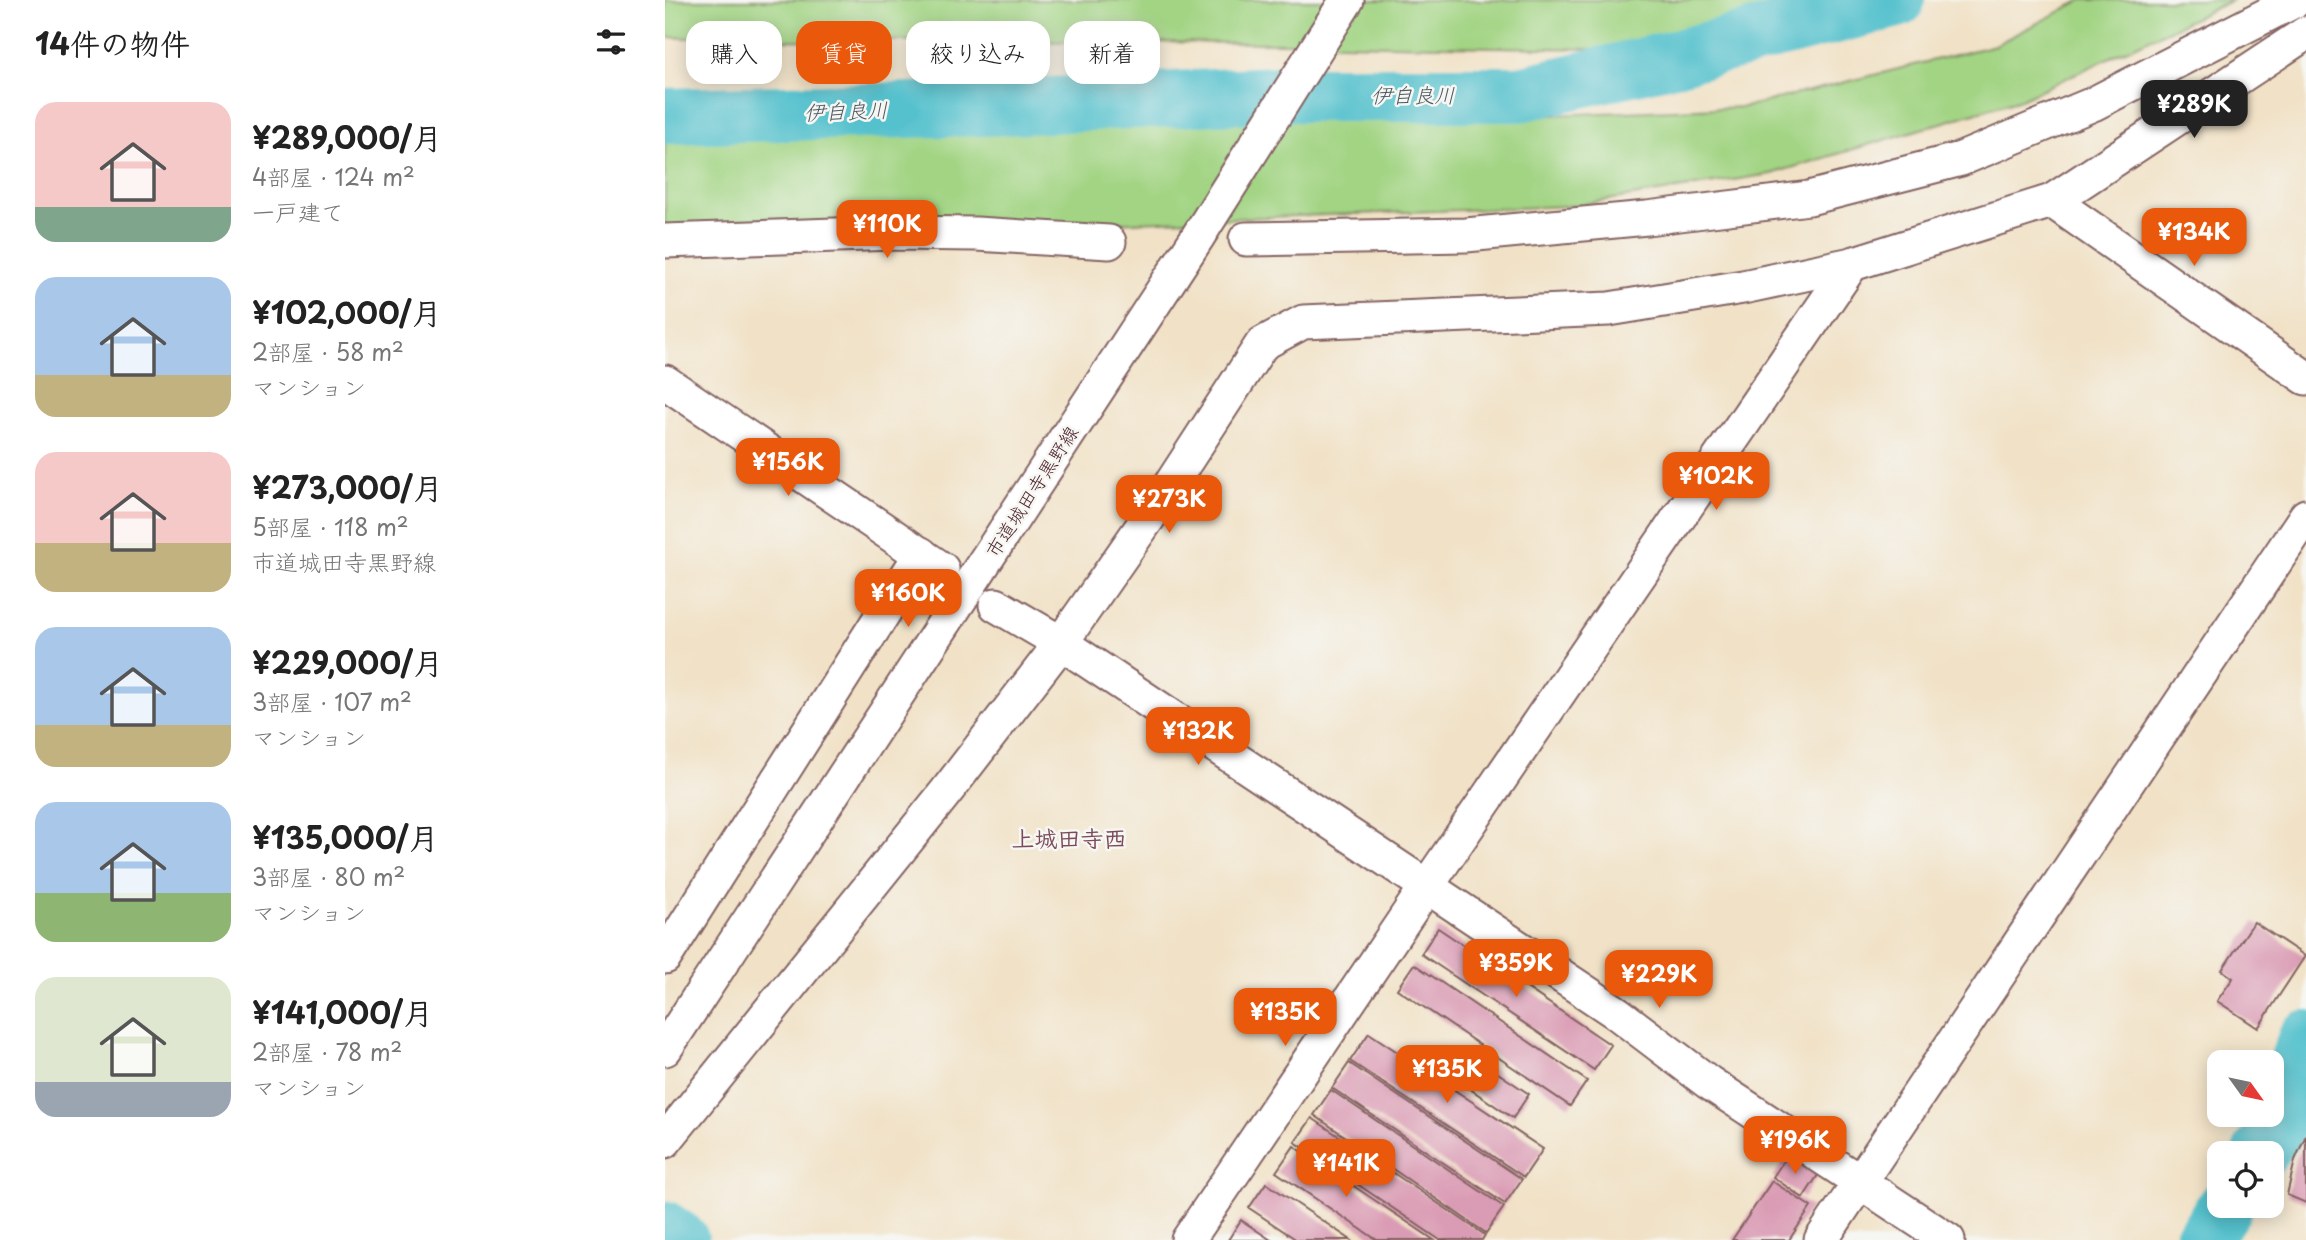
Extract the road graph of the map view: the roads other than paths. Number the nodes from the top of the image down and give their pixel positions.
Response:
1 (1347, 0) edge
2 (2296, 0) edge
3 (2306, 33) edge
4 (2052, 201) junction
5 (1245, 239) dead end
6 (665, 241) edge
7 (1109, 242) dead end
8 (1852, 264) junction
9 (2306, 378) edge
10 (665, 382) edge
11 (2306, 516) edge
12 (996, 605) dead end
13 (1061, 643) junction
14 (1427, 886) junction
15 (665, 957) edge
16 (665, 1049) edge
17 (665, 1141) edge
18 (1860, 1181) junction
19 (1188, 1240) edge
20 (1821, 1240) edge
21 (1948, 1240) edge

1 - 16 street, 市道城田寺黒野線
2 - 5 street
3 - 4 street
4 - 8 street
4 - 9 street
6 - 7 street
8 - 13 street
8 - 14 street
10 - 15 street
11 - 18 street
12 - 13 street
13 - 14 street
13 - 17 street
14 - 18 street
14 - 19 street
18 - 20 street
18 - 21 street

